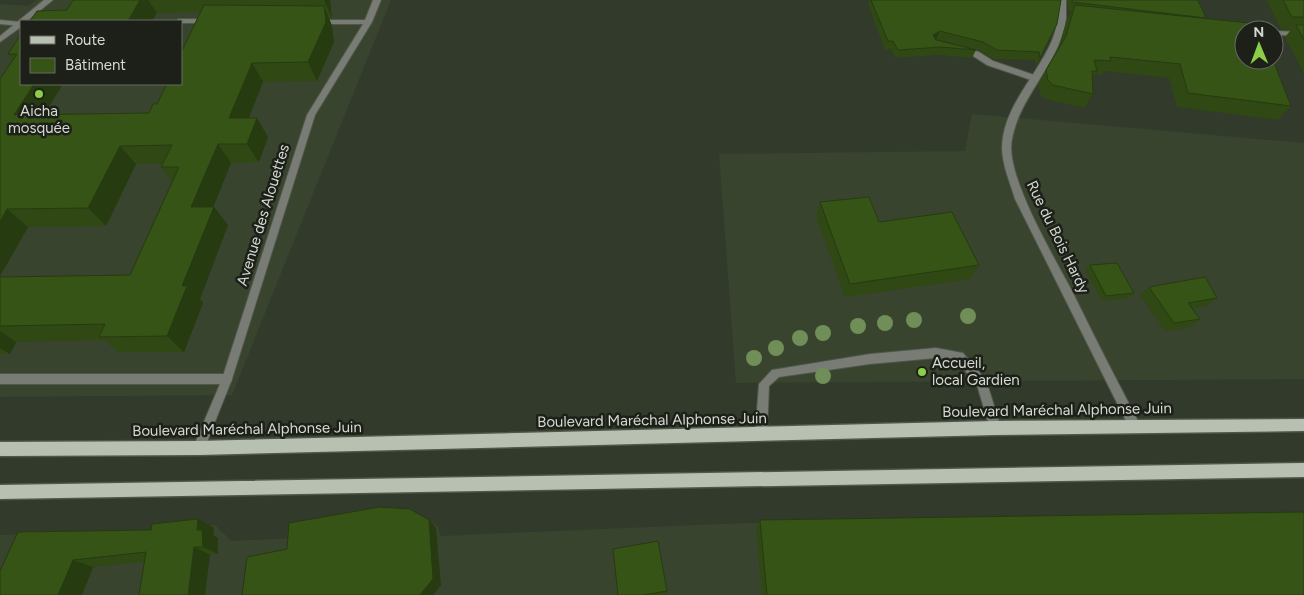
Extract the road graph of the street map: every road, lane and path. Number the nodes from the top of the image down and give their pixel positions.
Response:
1 (49, 0) edge
2 (377, 0) edge
3 (1062, 0) edge
4 (26, 20) edge
5 (182, 21) edge
6 (222, 21) edge
7 (0, 22) edge
8 (310, 22) edge
9 (368, 22) junction
10 (20, 23) edge
11 (20, 25) edge
12 (1284, 33) edge
13 (1304, 34) edge
14 (0, 40) edge
15 (952, 48) edge
16 (1034, 78) junction
17 (0, 379) edge
18 (227, 379) junction
19 (1304, 426) edge
20 (1135, 427) junction
21 (995, 428) junction
22 (761, 435) junction
23 (199, 448) junction
24 (0, 450) edge
25 (1304, 470) edge
26 (0, 492) edge

1 - 4 street
2 - 9 street, Avenue des Alouettes
3 - 16 street, Rue du Bois Hardy
5 - 6 street
7 - 10 street
8 - 9 street
9 - 18 street, Avenue des Alouettes
11 - 14 street
12 - 13 street
15 - 16 street
16 - 20 street, Rue du Bois Hardy
17 - 18 street
18 - 23 street, Avenue des Alouettes
19 - 20 main road, Boulevard Maréchal Alphonse Juin
20 - 21 main road, Boulevard Maréchal Alphonse Juin
21 - 22 main road, Boulevard Maréchal Alphonse Juin
21 - 22 street
22 - 23 main road, Boulevard Maréchal Alphonse Juin
23 - 24 main road, Boulevard Maréchal Alphonse Juin
25 - 26 main road

